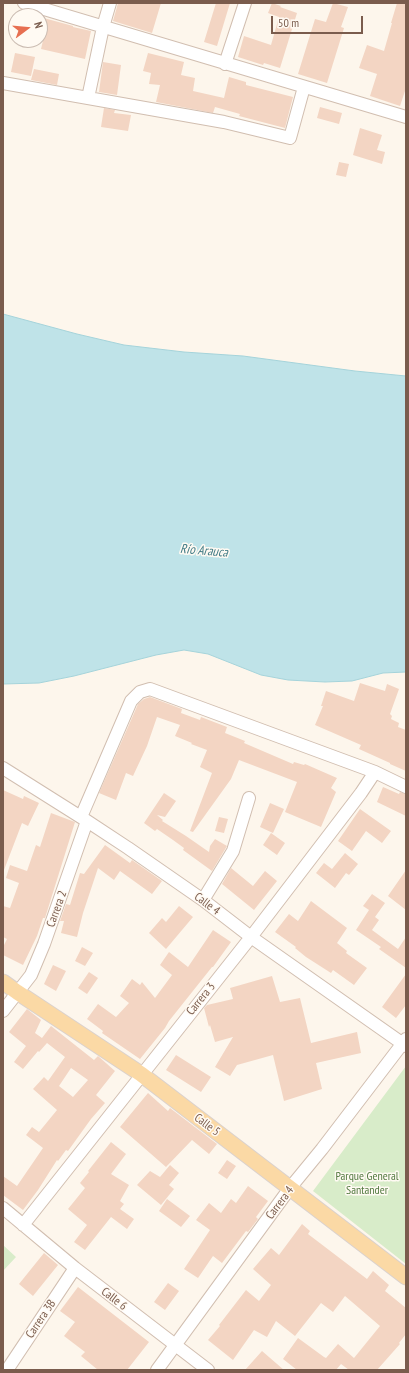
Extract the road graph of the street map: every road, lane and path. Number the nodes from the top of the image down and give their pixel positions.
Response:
1 (24, 3) edge
2 (110, 3) edge
3 (245, 3) edge
4 (102, 27) junction
5 (225, 64) junction
6 (3, 83) edge
7 (304, 87) junction
8 (88, 98) junction
9 (405, 115) edge
10 (3, 768) edge
11 (375, 772) junction
12 (406, 787) edge
13 (249, 798) dead end
14 (84, 819) junction
15 (203, 900) junction
16 (251, 937) junction
17 (3, 982) edge
18 (17, 992) junction
19 (3, 1011) edge
20 (405, 1043) edge
21 (141, 1074) junction
22 (290, 1188) junction
23 (3, 1208) edge
24 (23, 1224) junction
25 (75, 1268) junction
26 (406, 1277) edge
27 (175, 1345) junction
28 (7, 1370) edge
29 (157, 1370) edge
30 (208, 1370) edge

1 - 4 street
2 - 4 street
3 - 5 street
4 - 5 street
4 - 8 street
5 - 7 street
6 - 8 street
7 - 8 street
7 - 9 street
10 - 14 street, Calle 4
11 - 12 street, Carrera 2
11 - 14 street, Carrera 2
11 - 16 street, Carrera 3
13 - 15 street
14 - 15 street, Calle 4
14 - 18 street, Carrera 2
15 - 16 street, Calle 4
16 - 20 street, Calle 4
16 - 21 street, Carrera 3
17 - 18 main road, Calle 5
18 - 19 street, Carrera 2
18 - 21 main road, Calle 5
20 - 22 street, Carrera 4
21 - 22 main road, Calle 5
21 - 24 street, Carrera 3
22 - 26 main road, Calle 5
22 - 27 street, Carrera 4
23 - 24 street, Calle 6
24 - 25 street, Calle 6
25 - 27 street, Calle 6
25 - 28 street, Carrera 3B
27 - 29 street, Carrera 4
27 - 30 street, Calle 6

